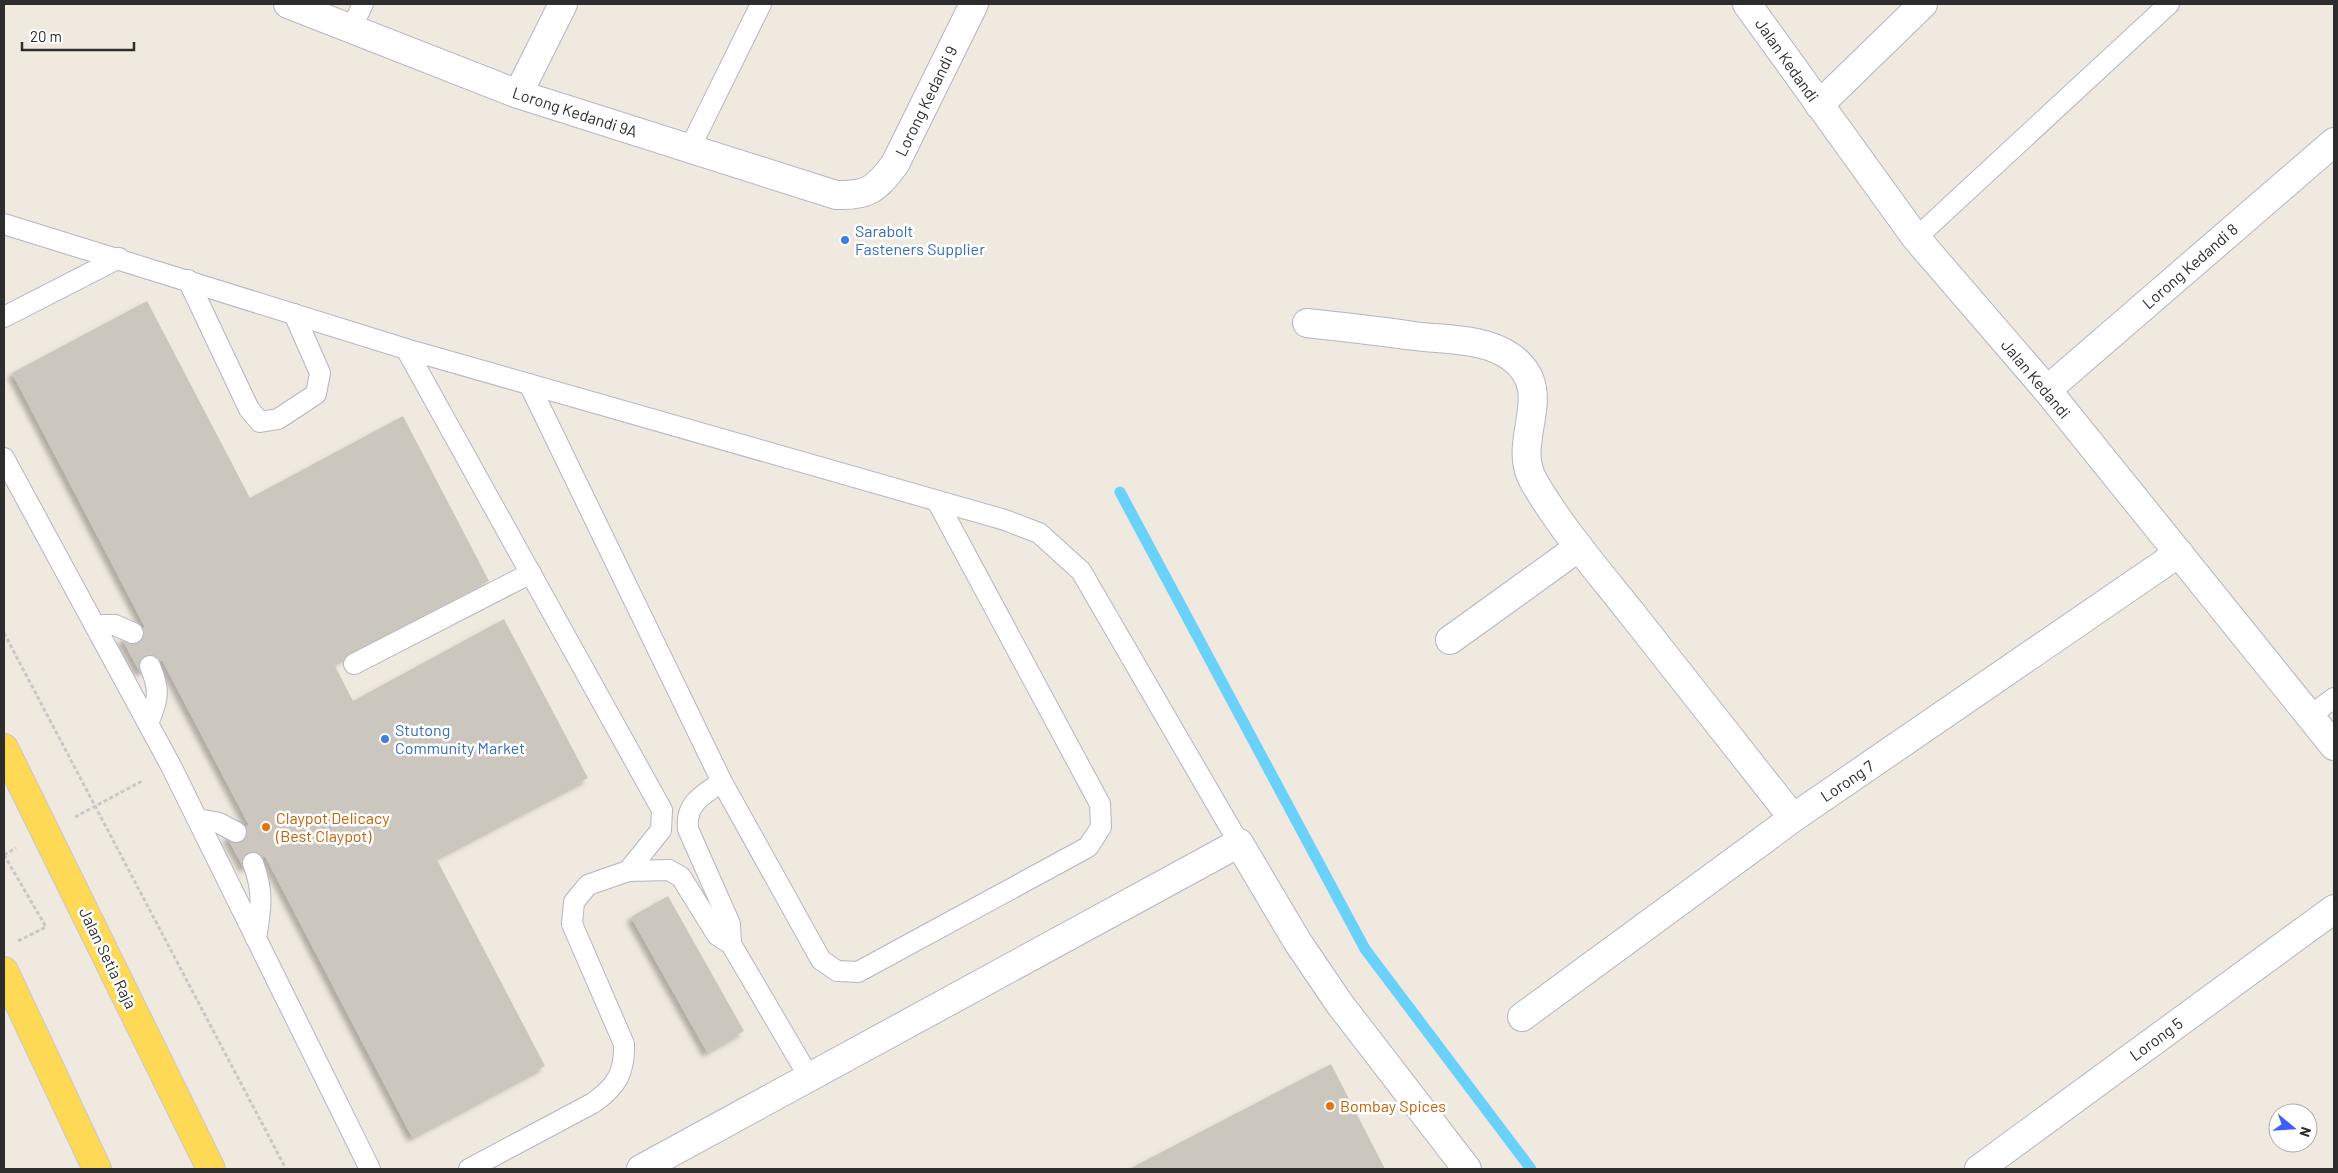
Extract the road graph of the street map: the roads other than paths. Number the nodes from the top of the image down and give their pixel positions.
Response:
1 (288, 4) edge
2 (363, 4) edge
3 (563, 4) edge
4 (761, 4) edge
5 (974, 4) edge
6 (1747, 4) edge
7 (1923, 4) edge
8 (2169, 4) edge
9 (351, 29) junction
10 (518, 94) junction
11 (1819, 105) junction
12 (2334, 142) edge
13 (689, 150) junction
14 (869, 192) joint
15 (4, 224) edge
16 (1916, 238) junction
17 (119, 258) junction
18 (188, 280) junction
19 (294, 314) junction
20 (4, 317) edge
21 (1307, 323) dead end
22 (406, 349) junction
23 (529, 384) junction
24 (2047, 390) junction
25 (4, 458) edge
26 (937, 501) junction
27 (1579, 547) junction
28 (2179, 553) junction
29 (531, 573) junction
30 (95, 625) junction
31 (133, 633) dead end
32 (1450, 640) dead end
33 (354, 664) dead end
34 (150, 666) dead end
35 (2334, 698) edge
36 (2311, 715) junction
37 (148, 723) junction
38 (2334, 746) edge
39 (4, 748) edge
40 (722, 782) junction
41 (1793, 818) junction
42 (198, 820) junction
43 (236, 832) dead end
44 (1239, 843) junction
45 (253, 863) dead end
46 (628, 871) junction
47 (2334, 909) edge
48 (256, 938) junction
49 (731, 944) junction
50 (4, 971) edge
51 (1522, 1017) dead end
52 (809, 1077) junction
53 (97, 1169) edge
54 (211, 1169) edge
55 (370, 1169) edge
56 (469, 1169) edge
57 (640, 1169) edge
58 (1467, 1169) edge
59 (1979, 1169) edge

1 - 9 street, Lorong Kedandi 9A
2 - 9 lane
3 - 10 street
4 - 13 lane
5 - 14 street, Lorong Kedandi 9
6 - 11 street, Jalan Kedandi
7 - 11 street
8 - 16 lane
9 - 10 street, Lorong Kedandi 9A
10 - 13 street, Lorong Kedandi 9A
11 - 16 street, Jalan Kedandi
12 - 24 street, Lorong Kedandi 8
13 - 14 street, Lorong Kedandi 9A
15 - 17 lane
16 - 24 street, Jalan Kedandi
17 - 18 lane
17 - 20 lane
18 - 19 lane
18 - 19 lane
19 - 22 lane
21 - 27 street
22 - 23 lane
22 - 29 lane
23 - 26 lane
23 - 40 lane
24 - 28 street, Jalan Kedandi
25 - 30 lane
26 - 40 lane
26 - 44 lane
27 - 32 street
27 - 41 street
28 - 36 street, Jalan Kedandi
28 - 41 street, Lorong 7
29 - 33 lane
29 - 46 lane
30 - 31 lane
30 - 37 lane
34 - 37 lane
35 - 36 lane
36 - 38 street, Jalan Kedandi
37 - 42 lane
39 - 54 main road, Jalan Setia Raja
40 - 49 lane
41 - 51 street, Lorong 7
42 - 43 lane
42 - 48 lane
44 - 52 street
44 - 58 street
45 - 48 lane
46 - 49 lane
46 - 56 lane
47 - 59 street, Lorong 5
48 - 55 lane
49 - 52 lane
50 - 53 main road
52 - 57 street

